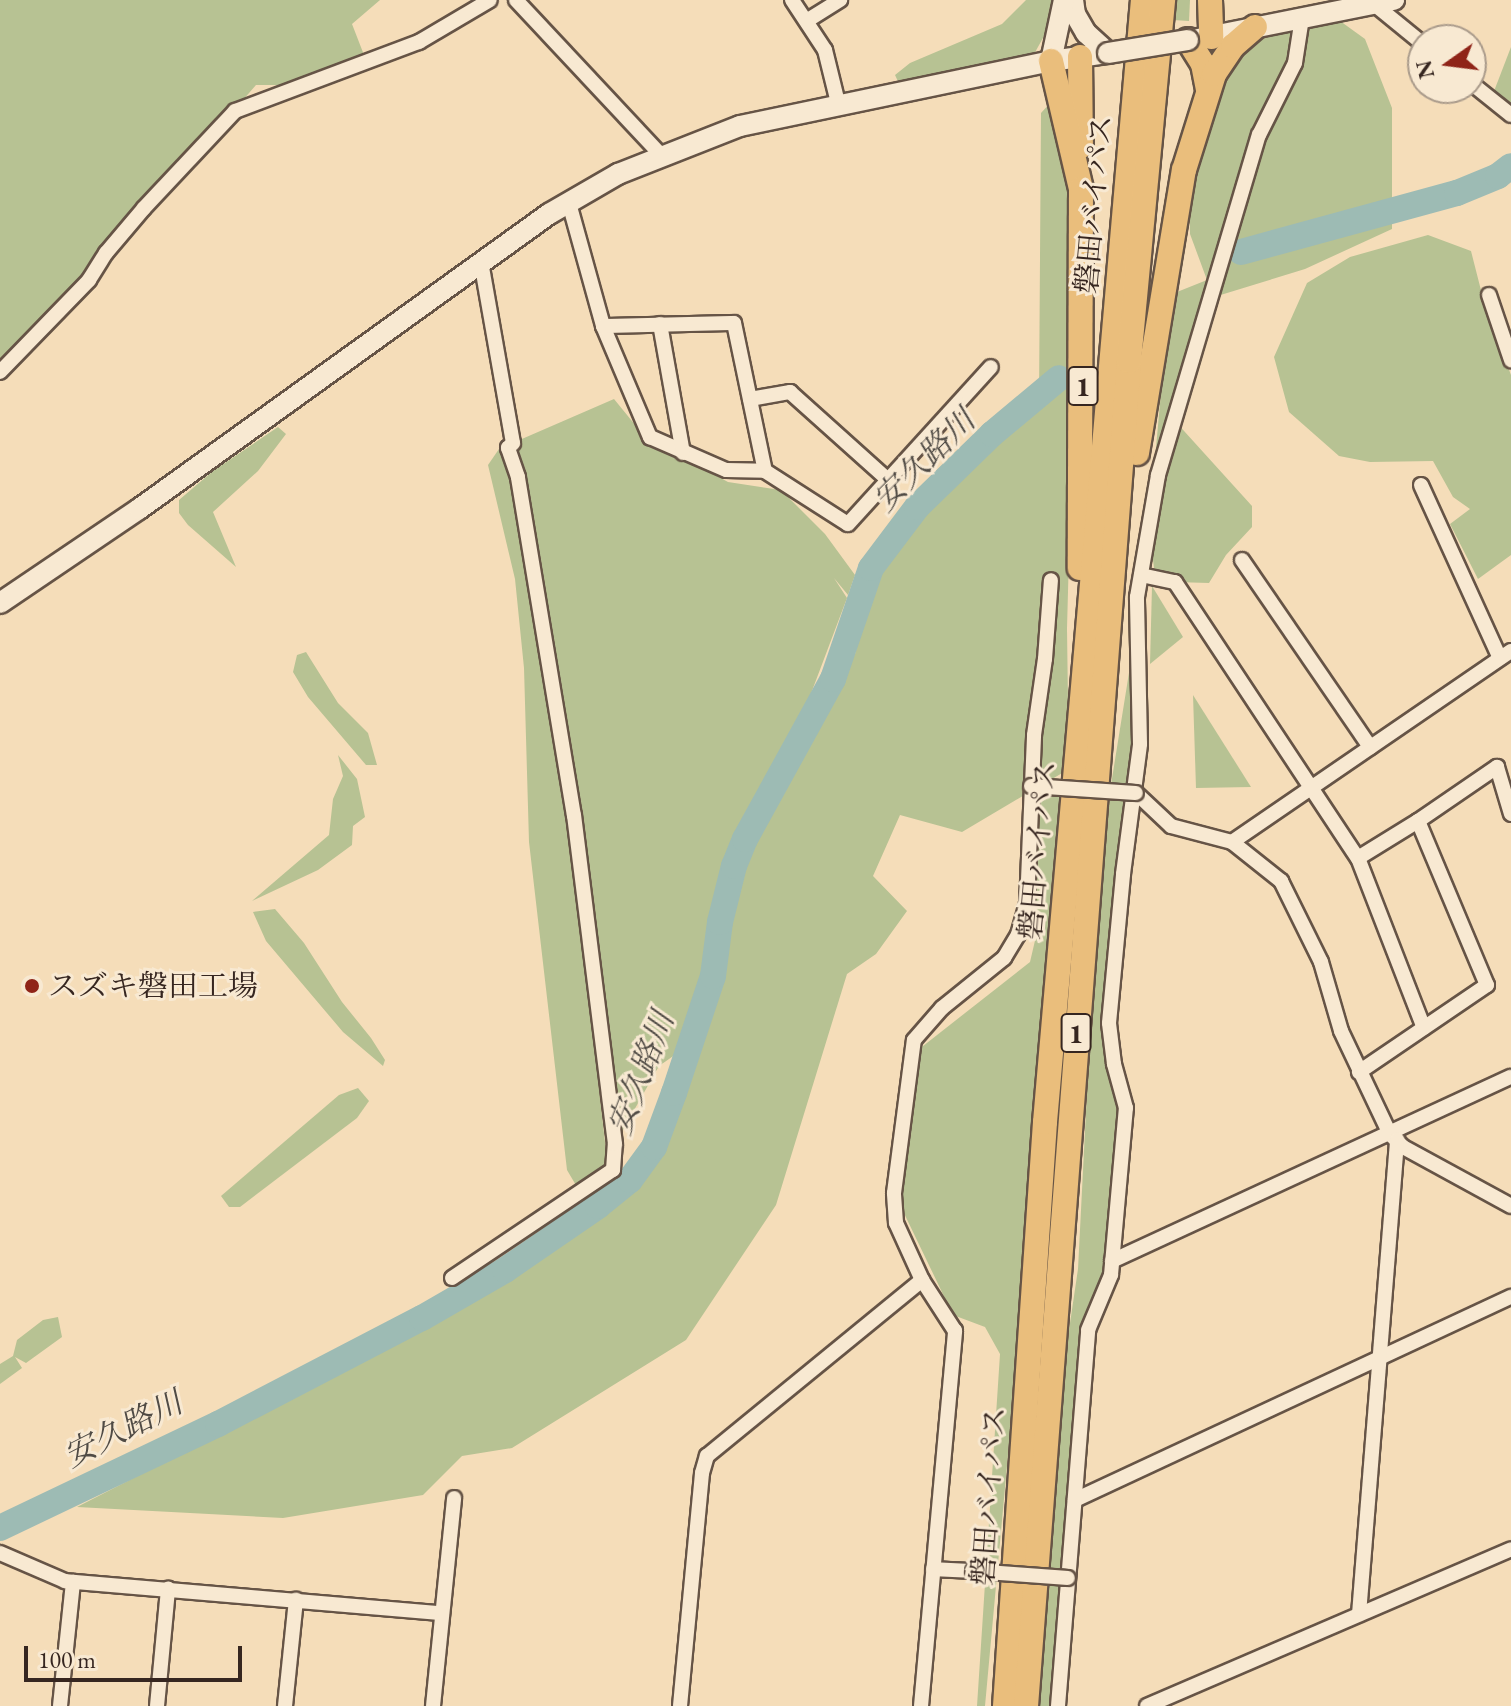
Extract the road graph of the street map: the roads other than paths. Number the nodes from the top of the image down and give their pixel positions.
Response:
1 (490, 0) edge
2 (516, 0) edge
3 (792, 0) edge
4 (840, 0) edge
5 (1064, 0) edge
6 (1073, 0) edge
7 (1143, 0) edge
8 (1163, 0) edge
9 (1210, 0) edge
10 (1376, 2) edge
11 (1302, 18) junction
12 (808, 20) junction
13 (1255, 27) junction
14 (1407, 30) edge
15 (1200, 38) junction
16 (1108, 53) junction
17 (1080, 57) junction
18 (1051, 61) junction
19 (1208, 90) junction
20 (1487, 96) edge
21 (838, 103) junction
22 (1511, 115) edge
23 (660, 154) junction
24 (1081, 189) junction
25 (569, 203) junction
26 (481, 262) junction
27 (1489, 295) dead end
28 (660, 324) junction
29 (603, 326) junction
30 (1511, 360) edge
31 (1120, 362) junction
32 (991, 367) dead end
33 (0, 372) edge
34 (750, 399) junction
35 (683, 453) junction
36 (765, 471) junction
37 (886, 478) junction
38 (1421, 485) dead end
39 (1242, 560) dead end
40 (1141, 575) junction
41 (1051, 580) dead end
42 (0, 603) edge
43 (1506, 654) edge
44 (1093, 715) junction
45 (1370, 747) junction
46 (1504, 765) edge
47 (1031, 786) junction
48 (1310, 788) junction
49 (1136, 793) junction
50 (1511, 814) edge
51 (1418, 821) junction
52 (1232, 842) junction
53 (1358, 858) junction
54 (1424, 1028) junction
55 (1359, 1072) junction
56 (1511, 1077) edge
57 (1393, 1137) junction
58 (1511, 1206) edge
59 (1112, 1261) junction
60 (452, 1278) dead end
61 (922, 1280) junction
62 (1511, 1297) edge
63 (1379, 1359) junction
64 (454, 1498) dead end
65 (1075, 1500) junction
66 (1511, 1549) edge
67 (0, 1553) edge
68 (933, 1569) junction
69 (1068, 1578) junction
70 (73, 1582) junction
71 (168, 1589) junction
72 (296, 1600) junction
73 (442, 1613) junction
74 (1359, 1614) junction
75 (60, 1706) edge
76 (157, 1706) edge
77 (285, 1706) edge
78 (433, 1706) edge
79 (680, 1706) edge
80 (921, 1706) edge
81 (1005, 1706) edge
82 (1026, 1706) edge
83 (1058, 1706) edge
84 (1147, 1706) edge

1 - 33 street
2 - 23 street
3 - 12 street
4 - 12 street
5 - 18 street
6 - 16 street
7 - 31 highway, 磐田バイパス / 1
8 - 31 highway, 磐田バイパス / 1
9 - 15 highway
10 - 11 street
10 - 14 street
11 - 13 street
11 - 40 street
12 - 21 street
13 - 15 street
13 - 19 highway
15 - 16 street, bridge
15 - 19 highway
16 - 17 street
17 - 18 street
17 - 24 highway
18 - 21 street
18 - 24 highway, 1
19 - 44 highway
20 - 22 street
21 - 23 street
23 - 25 street
24 - 44 highway, 1
25 - 26 street
25 - 29 street
26 - 42 street
26 - 60 street
27 - 30 street
28 - 29 street
28 - 34 street
28 - 35 street
29 - 35 street
31 - 44 highway, 磐田バイパス / 1
32 - 37 street
34 - 36 street
34 - 37 street
35 - 36 street
36 - 37 street
38 - 43 street
39 - 45 street
40 - 48 street
40 - 49 street
41 - 47 street
43 - 45 street
44 - 81 highway, 磐田バイパス / 1
44 - 82 highway, 磐田バイパス / 1
45 - 48 street
46 - 50 street
46 - 51 street
47 - 49 street, bridge
47 - 61 street
48 - 52 street
48 - 53 street
49 - 52 street
49 - 59 street
51 - 53 street
51 - 54 street
52 - 55 street
53 - 54 street
54 - 55 street
55 - 57 street
56 - 57 street
57 - 58 street
57 - 59 street
57 - 63 street
59 - 65 street
61 - 68 street
61 - 79 street
62 - 63 street
63 - 65 street
63 - 74 street
64 - 73 street
65 - 69 street
66 - 74 street
67 - 70 street
68 - 69 street, bridge
68 - 80 street
69 - 83 street
70 - 71 street
70 - 75 street
71 - 72 street
71 - 76 street
72 - 73 street
72 - 77 street
73 - 78 street
74 - 84 street

